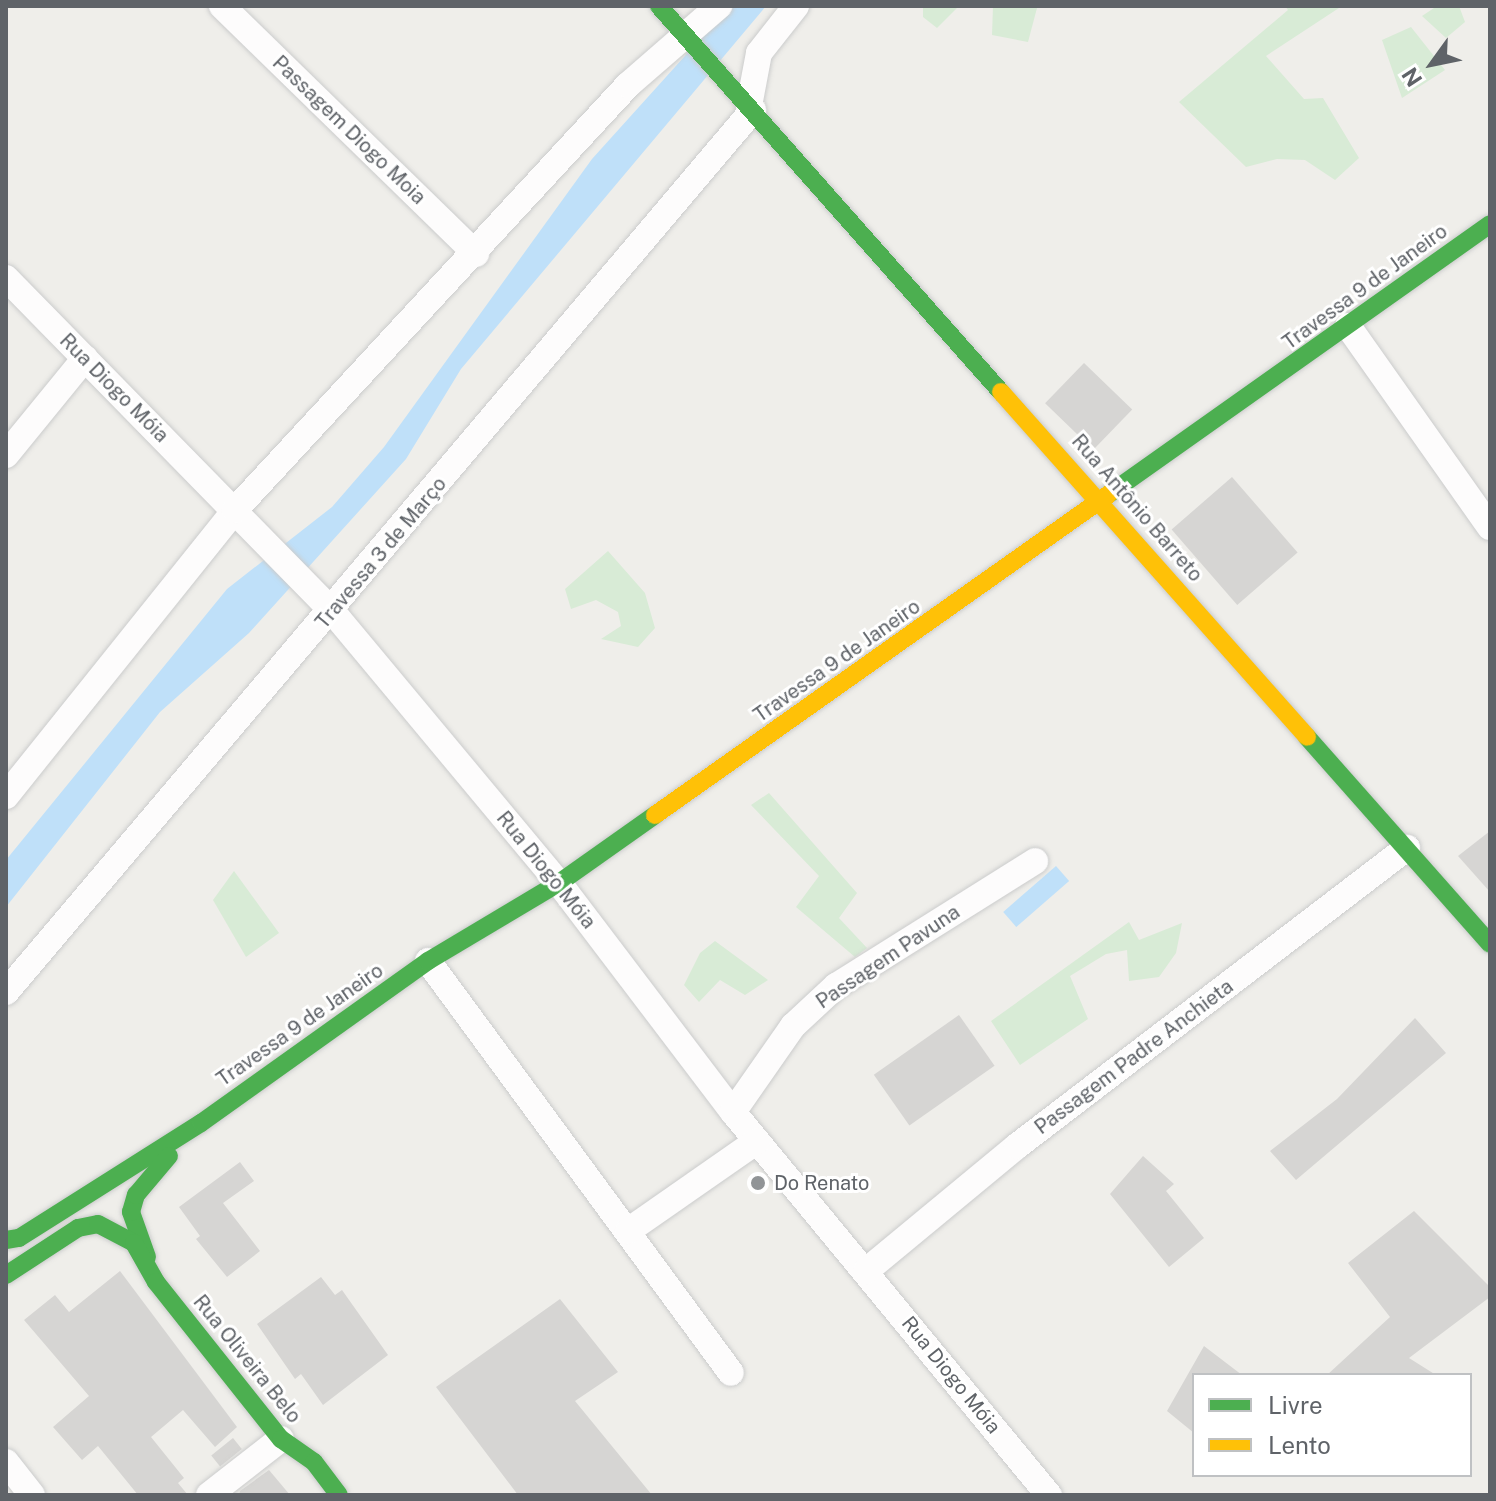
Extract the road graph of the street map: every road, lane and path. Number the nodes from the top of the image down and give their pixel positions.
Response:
1 (222, 6) edge
2 (659, 6) edge
3 (719, 6) edge
4 (796, 6) edge
5 (687, 38) junction
6 (749, 107) junction
7 (1490, 224) edge
8 (476, 254) junction
9 (6, 278) edge
10 (1348, 326) junction
11 (85, 358) junction
12 (6, 455) edge
13 (1102, 502) junction
14 (235, 510) junction
15 (1490, 527) edge
16 (328, 607) junction
17 (6, 796) edge
18 (1407, 848) junction
19 (1035, 861) dead end
20 (559, 883) junction
21 (1490, 944) edge
22 (428, 961) junction
23 (6, 992) edge
24 (733, 1112) junction
25 (201, 1123) junction
26 (757, 1141) junction
27 (628, 1231) junction
28 (6, 1240) edge
29 (866, 1271) junction
30 (6, 1275) edge
31 (156, 1282) junction
32 (731, 1373) dead end
33 (281, 1439) junction
34 (6, 1462) edge
35 (32, 1495) edge
36 (209, 1495) edge
37 (339, 1495) edge
38 (1049, 1495) edge

1 - 8 street, Passagem Diogo Moia
2 - 5 main road, Rua Antônio Barreto
3 - 5 street
4 - 6 street, Travessa 3 de Março
5 - 6 main road, Rua Antônio Barreto
5 - 8 street
6 - 13 main road, Rua Antônio Barreto
6 - 16 street, Travessa 3 de Março
7 - 10 main road, Travessa 9 de Janeiro
8 - 14 street
9 - 11 street, Rua Diogo Móia
10 - 13 main road, Travessa 9 de Janeiro
10 - 15 street
11 - 12 street
11 - 14 street, Rua Diogo Móia
13 - 18 main road, Rua Antônio Barreto
13 - 20 main road, Travessa 9 de Janeiro
14 - 16 street, Rua Diogo Móia
14 - 17 street
16 - 20 street, Rua Diogo Móia
16 - 23 street, Travessa 3 de Março
18 - 21 main road, Rua Antônio Barreto
18 - 29 street, Passagem Padre Anchieta
19 - 24 street, Passagem Pavuna
20 - 22 main road, Travessa 9 de Janeiro
20 - 24 street, Rua Diogo Móia
22 - 25 main road, Travessa 9 de Janeiro
22 - 27 street
24 - 26 street, Rua Diogo Móia
25 - 28 main road
25 - 31 main road, Rua Oliveira Belo
26 - 27 street
26 - 29 street, Rua Diogo Móia
27 - 32 street
29 - 38 street, Rua Diogo Móia
30 - 31 main road, Rua Oliveira Belo
31 - 33 main road, Rua Oliveira Belo
33 - 36 street
33 - 37 main road, Rua Oliveira Belo
34 - 35 street

